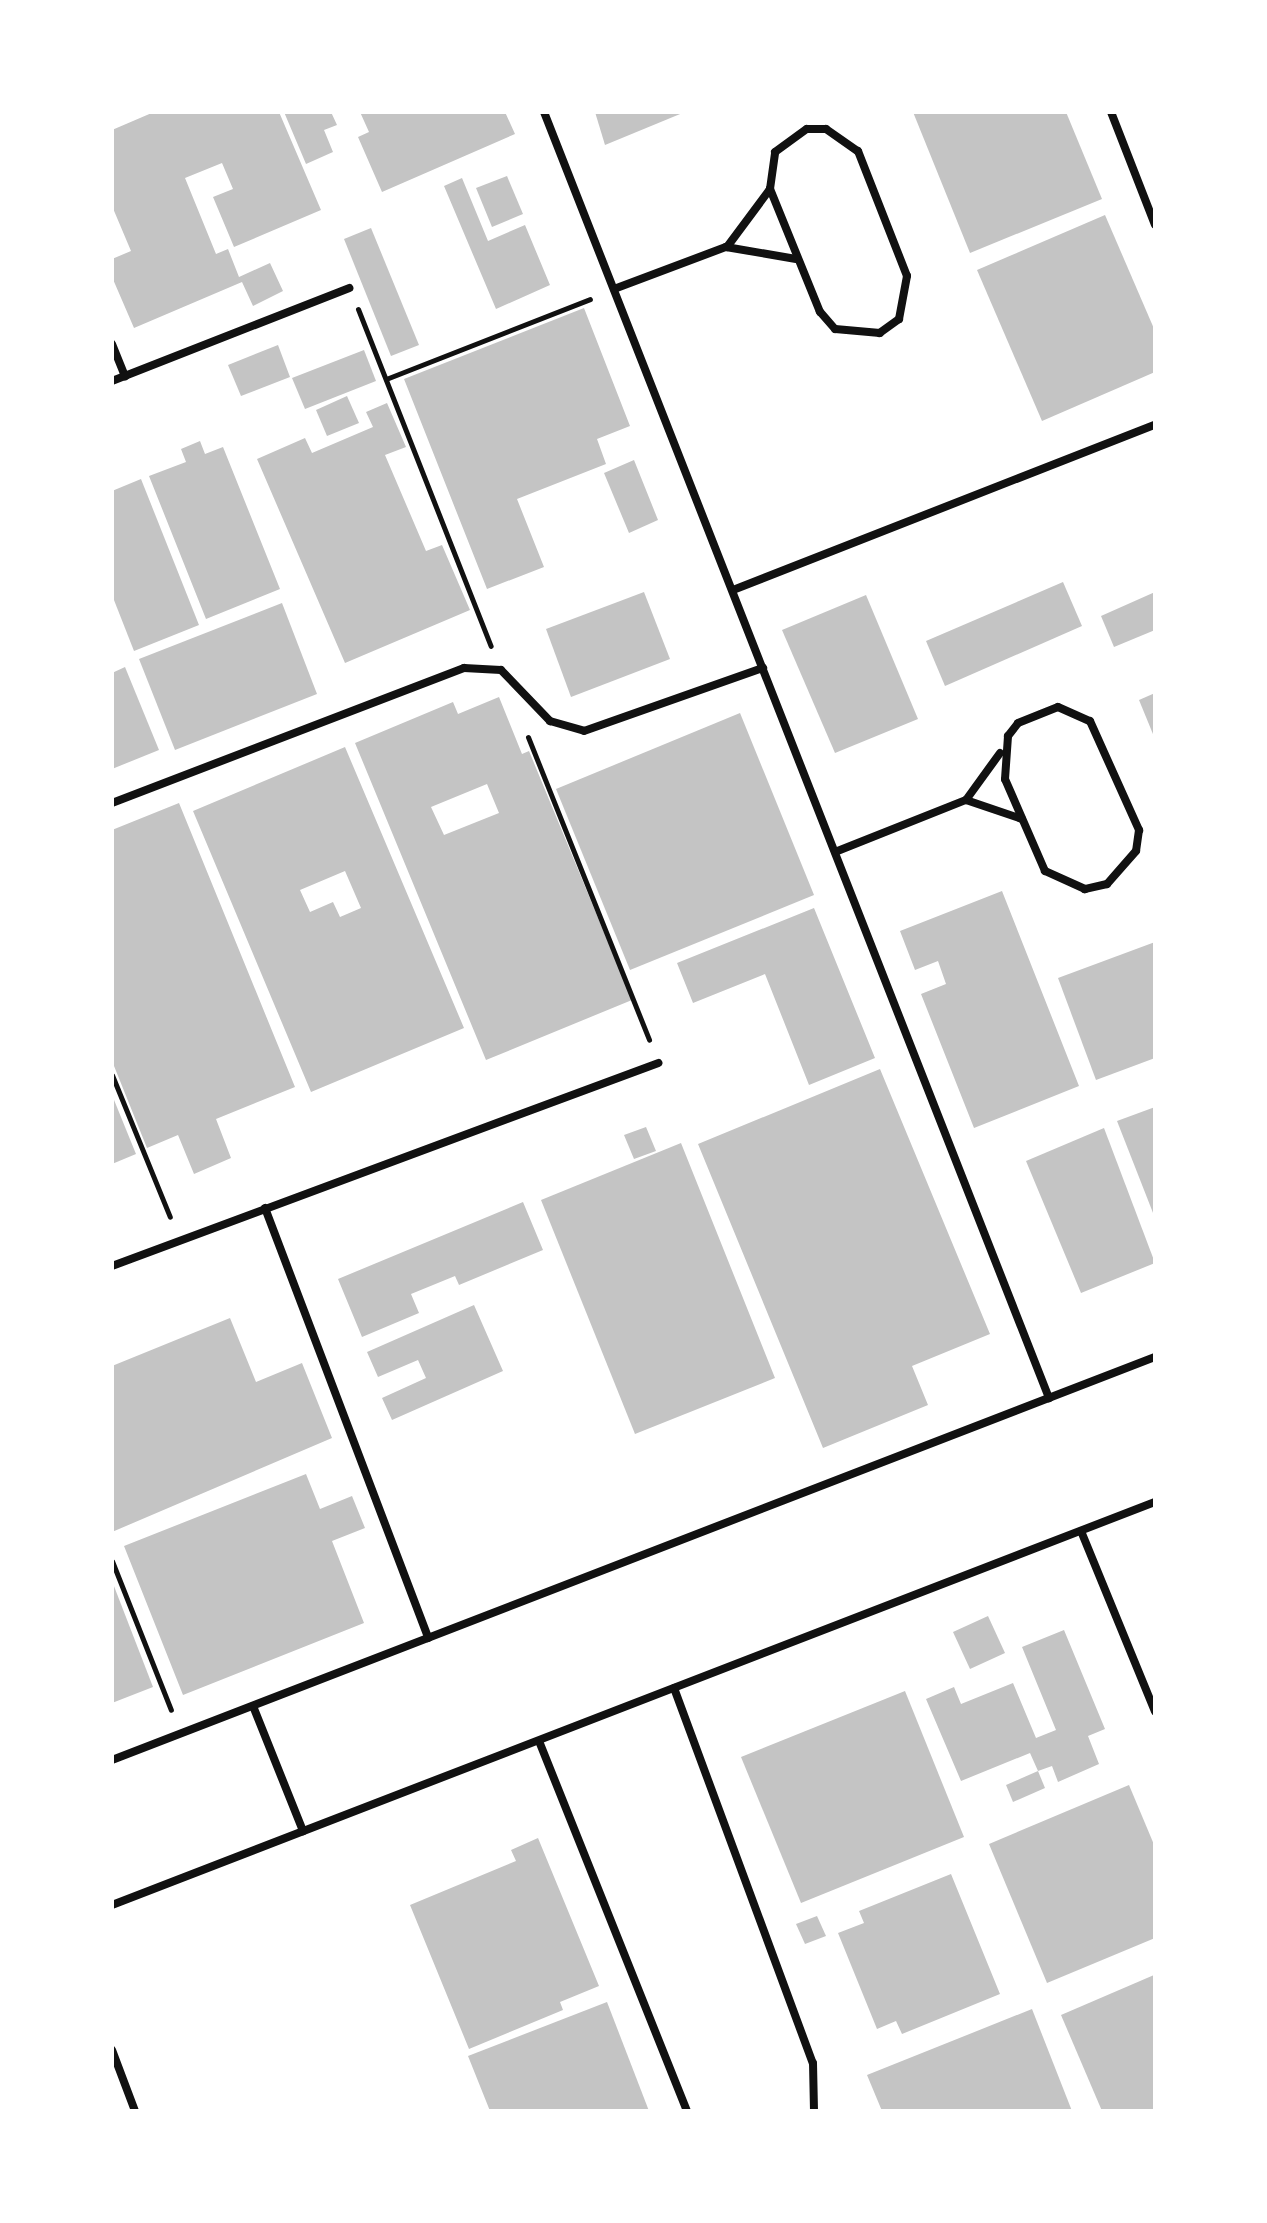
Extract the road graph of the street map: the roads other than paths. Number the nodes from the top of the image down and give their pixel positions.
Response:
1 (544, 112) edge
2 (1111, 112) edge
3 (770, 189) junction
4 (1155, 225) edge
5 (726, 247) junction
6 (796, 259) junction
7 (349, 288) dead end
8 (614, 289) junction
9 (112, 344) edge
10 (125, 376) junction
11 (112, 381) edge
12 (1155, 425) edge
13 (733, 590) junction
14 (763, 668) junction
15 (1002, 750) junction
16 (966, 800) junction
17 (112, 803) edge
18 (1022, 819) junction
19 (835, 852) junction
20 (658, 1063) dead end
21 (265, 1208) junction
22 (112, 1266) edge
23 (1155, 1357) edge
24 (1049, 1398) junction
25 (1155, 1502) edge
26 (1081, 1531) junction
27 (428, 1638) junction
28 (674, 1688) junction
29 (253, 1706) junction
30 (1155, 1711) edge
31 (539, 1741) junction
32 (112, 1760) edge
33 (303, 1831) junction
34 (112, 1905) edge
35 (112, 2050) edge
36 (135, 2111) edge
37 (687, 2111) edge
38 (814, 2111) edge

1 - 8 street
2 - 4 street
3 - 5 street
3 - 6 street
3 - 6 street
5 - 6 street
5 - 8 street
7 - 10 street
8 - 13 street
9 - 10 street
10 - 11 street
12 - 13 street
13 - 14 street
14 - 17 street
14 - 19 street
15 - 16 street
15 - 18 street
15 - 18 street
16 - 18 street
16 - 19 street
19 - 24 street
20 - 21 street
21 - 22 street
21 - 27 street
23 - 24 street
24 - 27 street
25 - 26 street
26 - 28 street
26 - 30 street
27 - 29 street
28 - 31 street
28 - 38 street
29 - 32 street
29 - 33 street
31 - 33 street
31 - 37 street
33 - 34 street
35 - 36 street

